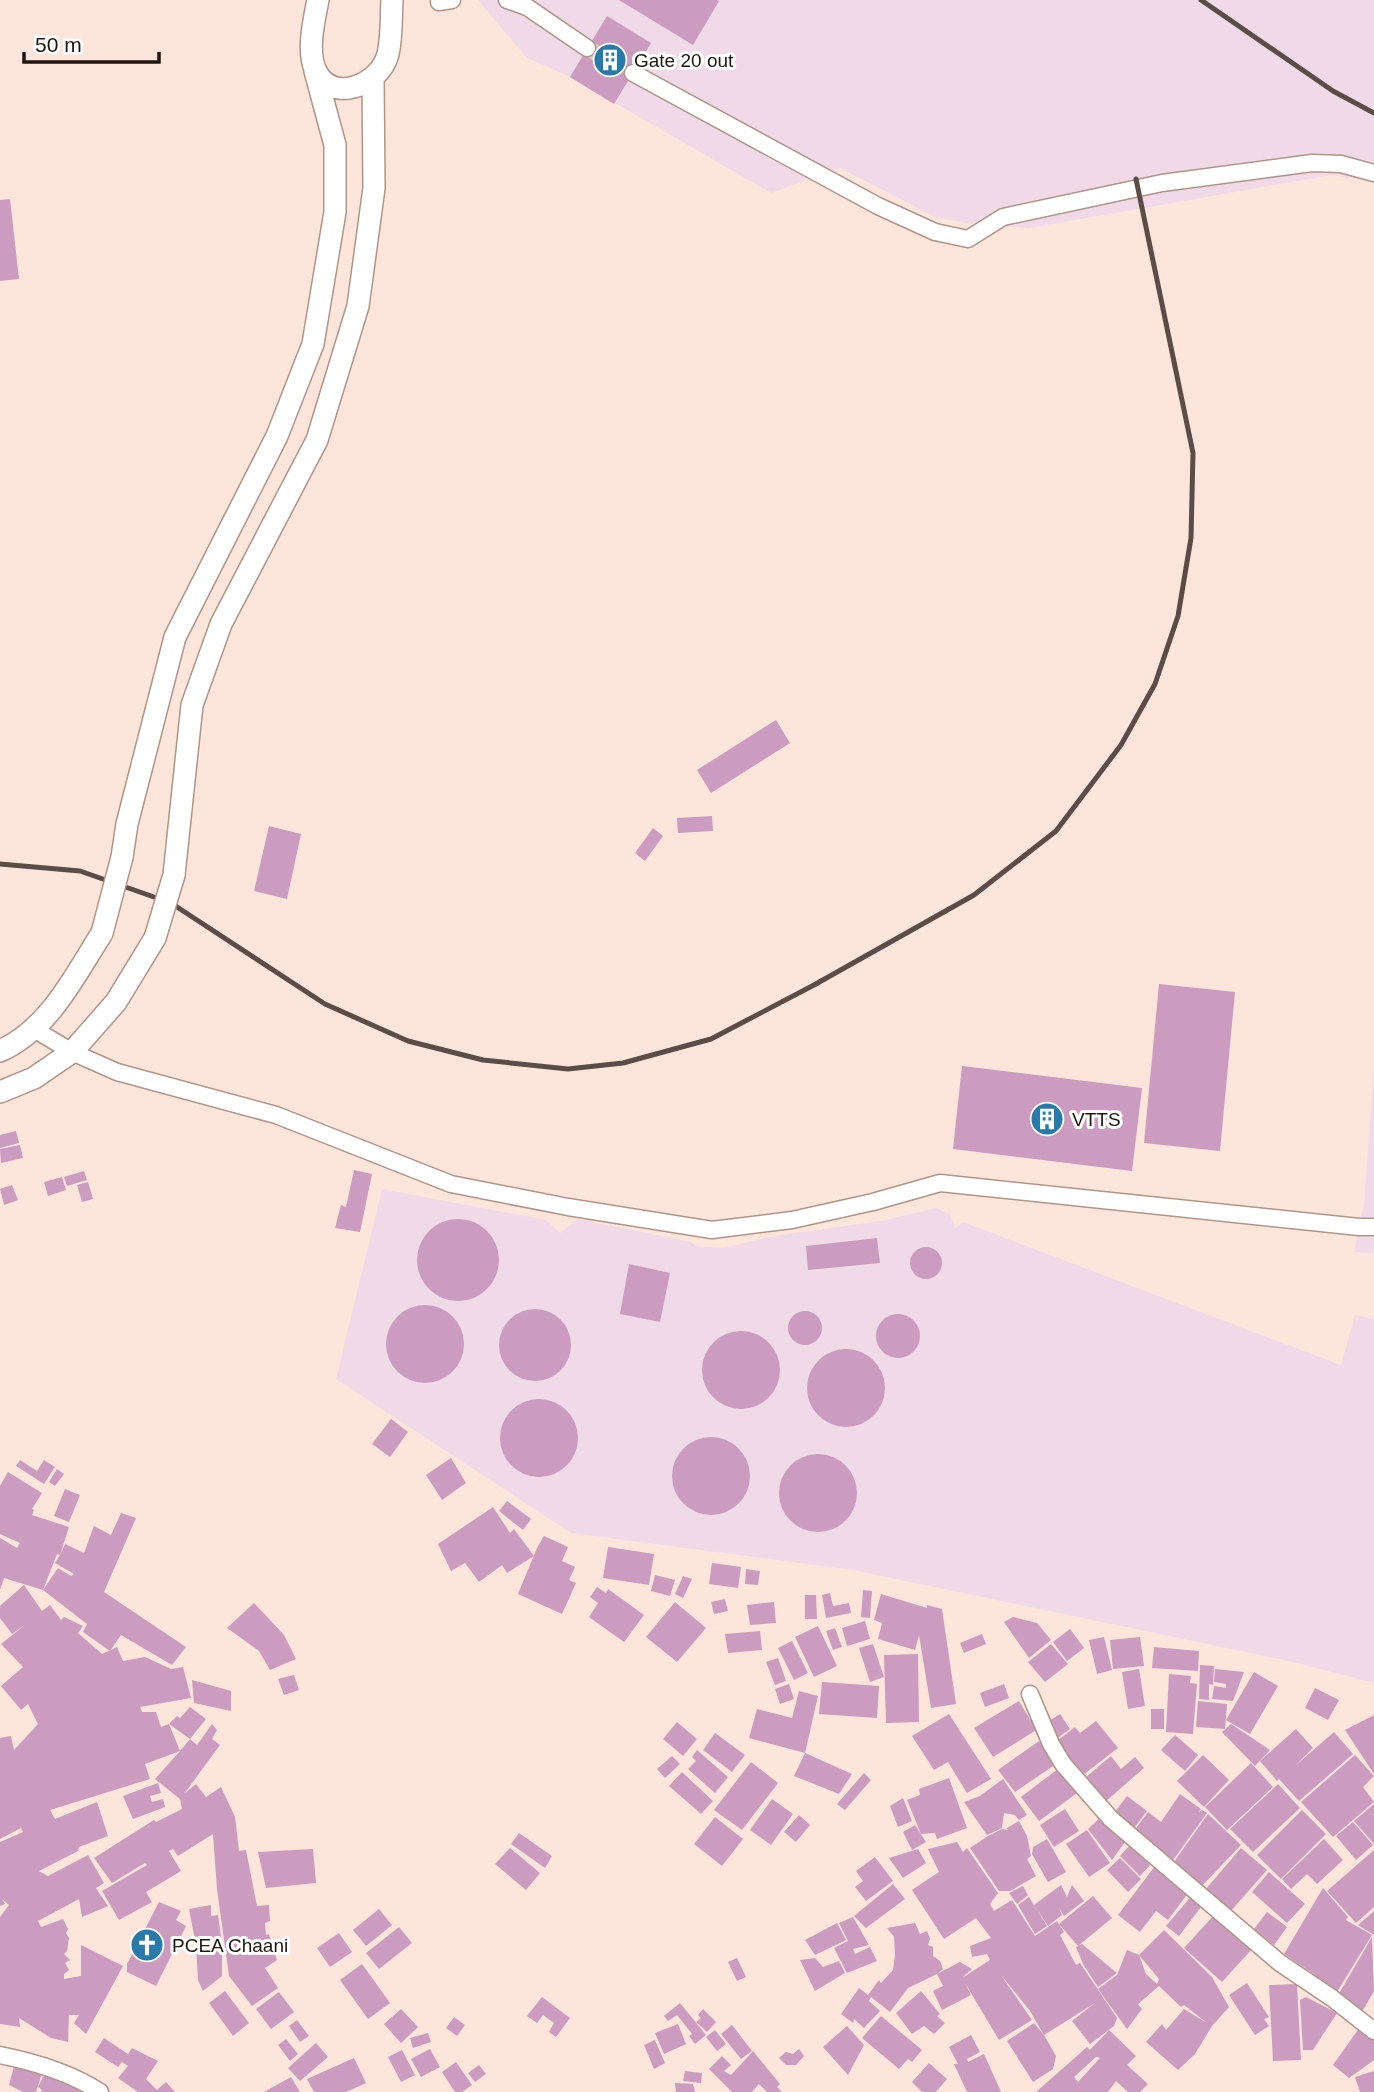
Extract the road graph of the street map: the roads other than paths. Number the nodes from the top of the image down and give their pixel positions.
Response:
1 (318, 0) edge
2 (392, 0) edge
3 (507, 0) edge
4 (587, 48) tunnel mouth
5 (315, 71) junction
6 (633, 73) tunnel mouth
7 (373, 78) junction
8 (1374, 173) edge
9 (34, 1029) junction
10 (0, 1051) edge
11 (72, 1052) junction
12 (0, 1092) edge
13 (1374, 1227) edge
14 (1030, 1694) dead end
15 (1374, 2031) edge
16 (0, 2055) edge
17 (100, 2092) edge

1 - 5 main road
2 - 7 main road
3 - 4 street
5 - 7 main road
5 - 9 main road, bridge
6 - 8 street
7 - 11 main road, bridge
9 - 10 main road
9 - 11 street
11 - 12 main road
11 - 13 street
14 - 15 street
16 - 17 street

